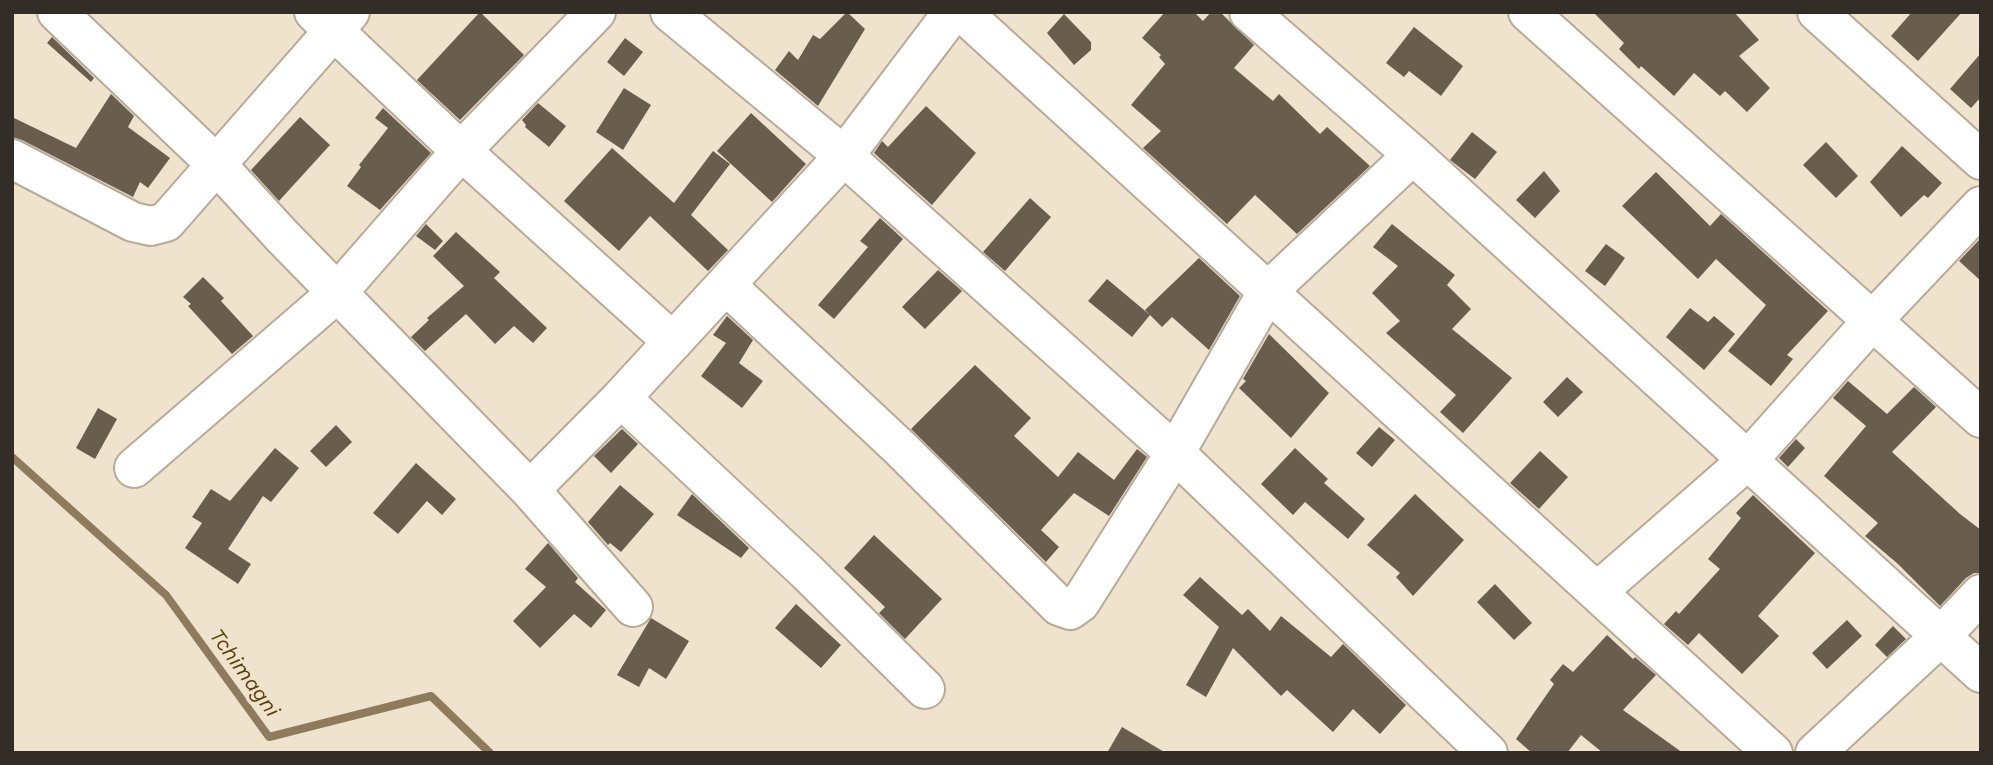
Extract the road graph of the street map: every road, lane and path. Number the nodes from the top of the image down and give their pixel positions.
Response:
1 (57, 12) edge
2 (596, 12) edge
3 (670, 12) edge
4 (953, 12) edge
5 (962, 12) edge
6 (1248, 12) edge
7 (1528, 12) edge
8 (1817, 12) edge
9 (332, 18) edge
10 (461, 150) junction
11 (1413, 155) junction
12 (844, 156) junction
13 (12, 159) edge
14 (1981, 160) edge
15 (217, 165) junction
16 (1981, 206) edge
17 (726, 285) junction
18 (1268, 291) junction
19 (338, 292) junction
20 (1872, 321) junction
21 (673, 342) junction
22 (621, 398) junction
23 (1981, 418) edge
24 (1175, 453) junction
25 (1748, 460) junction
26 (134, 468) dead end
27 (530, 489) junction
28 (1598, 591) junction
29 (1981, 594) edge
30 (634, 607) dead end
31 (1941, 636) junction
32 (1981, 673) edge
33 (925, 689) dead end
34 (1488, 753) edge
35 (1773, 753) edge
36 (1815, 753) edge

1 - 15 street
2 - 10 street
3 - 12 street
4 - 12 street
5 - 18 street
6 - 11 street
7 - 20 street
8 - 14 street
9 - 10 street
9 - 15 street
10 - 19 street
10 - 21 street
11 - 18 street
11 - 25 street
12 - 17 street
12 - 24 street
13 - 15 street
15 - 19 street
16 - 20 street
17 - 21 street
17 - 24 street
18 - 24 street
18 - 28 street
19 - 26 street
19 - 27 street
20 - 23 street
20 - 25 street
21 - 22 street
22 - 27 street
22 - 33 street
24 - 34 street
25 - 28 street
25 - 31 street
27 - 30 street
28 - 35 street
29 - 31 street
31 - 32 street
31 - 36 street

